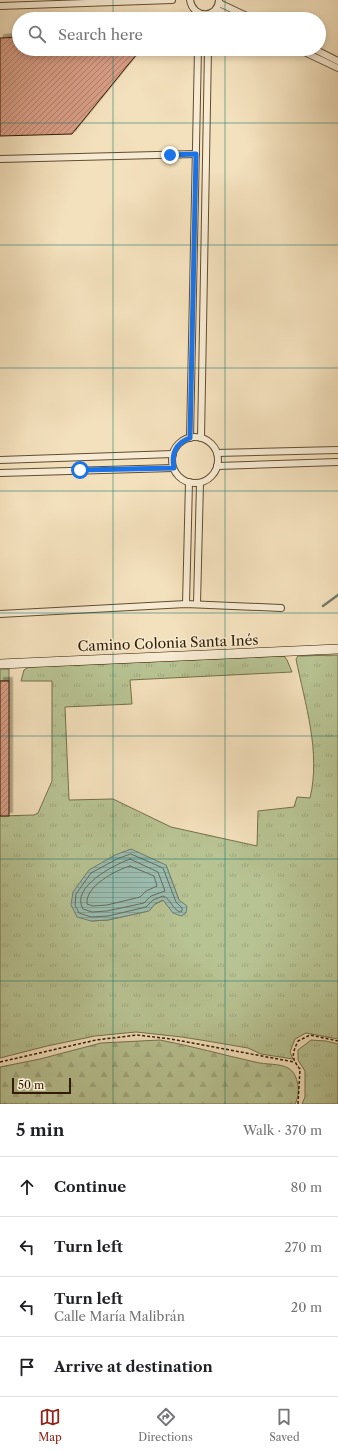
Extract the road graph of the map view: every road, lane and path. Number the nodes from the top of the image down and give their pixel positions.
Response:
1 (172, 0) edge
2 (190, 0) edge
3 (219, 1) edge
4 (0, 6) edge
5 (216, 9) junction
6 (196, 12) edge
7 (213, 12) edge
8 (222, 12) edge
9 (240, 12) edge
10 (326, 55) edge
11 (198, 56) edge
12 (208, 56) edge
13 (313, 56) edge
14 (338, 61) edge
15 (338, 68) edge
16 (196, 154) junction
17 (0, 159) edge
18 (190, 438) junction
19 (201, 438) junction
20 (338, 450) edge
21 (217, 452) junction
22 (173, 454) junction
23 (0, 460) edge
24 (338, 462) edge
25 (217, 466) junction
26 (174, 468) junction
27 (0, 473) edge
28 (189, 482) junction
29 (200, 482) junction
30 (186, 604) junction
31 (197, 604) junction
32 (281, 608) dead end
33 (0, 614) edge
34 (338, 649) edge
35 (0, 664) edge
36 (338, 1041) edge
37 (0, 1062) edge
38 (294, 1062) junction
39 (298, 1104) edge

1 - 4 street
2 - 6 street
3 - 5 street
3 - 9 street
5 - 7 street
5 - 8 street
10 - 14 street
11 - 16 street
12 - 19 street
13 - 15 street
16 - 17 street
16 - 18 street
18 - 19 street
18 - 22 street
19 - 21 street
20 - 21 street
21 - 25 street
22 - 23 street
22 - 26 street
24 - 25 street
25 - 29 street
26 - 27 street
26 - 28 street
28 - 29 street
28 - 30 street
29 - 31 street
30 - 31 street
30 - 33 street
31 - 32 street
34 - 35 main road, Camino Colonia Santa Inés
36 - 38 path
37 - 38 path
38 - 39 path

